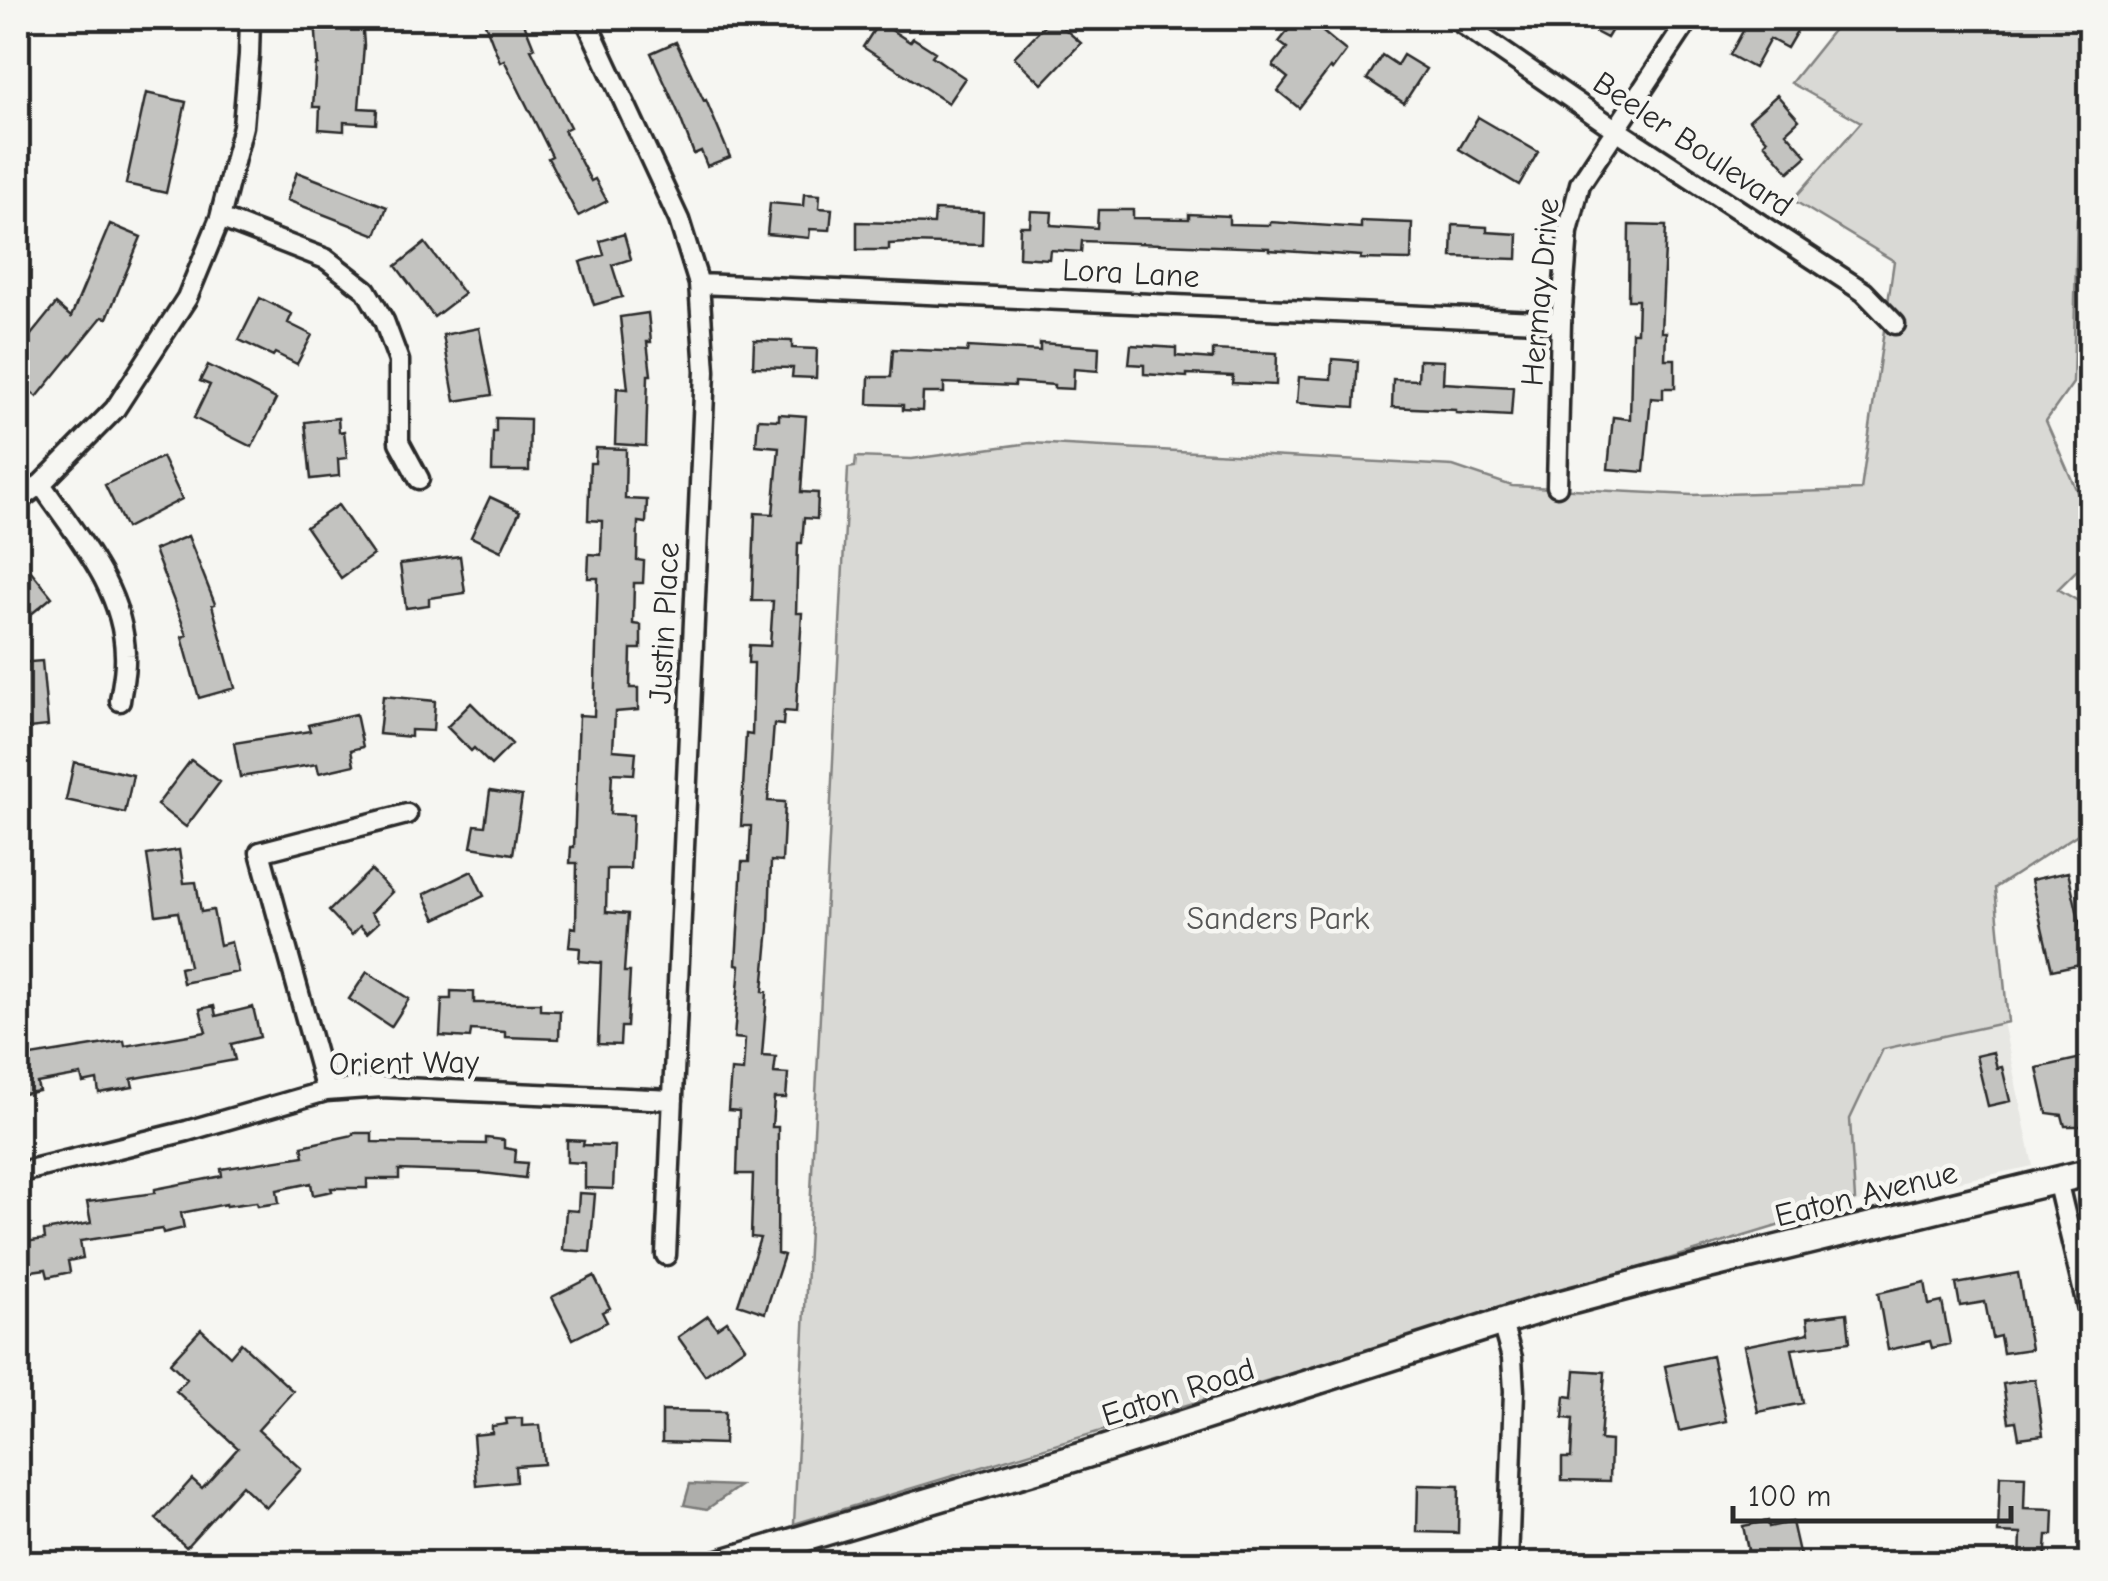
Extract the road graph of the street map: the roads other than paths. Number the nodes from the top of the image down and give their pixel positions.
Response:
1 (250, 18) edge
2 (585, 18) edge
3 (1454, 18) edge
4 (1690, 18) edge
5 (1615, 129) junction
6 (220, 218) junction
7 (698, 284) junction
8 (1562, 322) junction
9 (1895, 324) dead end
10 (418, 478) dead end
11 (40, 484) junction
12 (1557, 486) dead end
13 (18, 501) edge
14 (120, 702) dead end
15 (408, 814) dead end
16 (326, 1091) junction
17 (673, 1100) junction
18 (24, 1172) dead end
19 (2090, 1172) edge
20 (2058, 1180) junction
21 (666, 1255) dead end
22 (1658, 1278) joint
23 (2090, 1318) edge
24 (1502, 1323) junction
25 (717, 1564) edge
26 (1508, 1564) edge

1 - 6 street
2 - 7 street, Justin Place
3 - 5 street, Beeler Boulevard
4 - 5 street, Hermay Drive
5 - 8 street, Hermay Drive
5 - 9 street, Beeler Boulevard
6 - 10 street
6 - 11 street
7 - 8 street, Lora Lane
7 - 17 street, Justin Place
8 - 12 street, Hermay Drive
11 - 13 street
11 - 14 street
15 - 16 street
16 - 17 street, Orient Way
16 - 18 street, Orient Way
17 - 21 street, Justin Place
19 - 20 street, Eaton Avenue
20 - 22 street, Eaton Avenue
20 - 23 street
22 - 24 street, Eaton Road
24 - 25 street, Eaton Road
24 - 26 street

